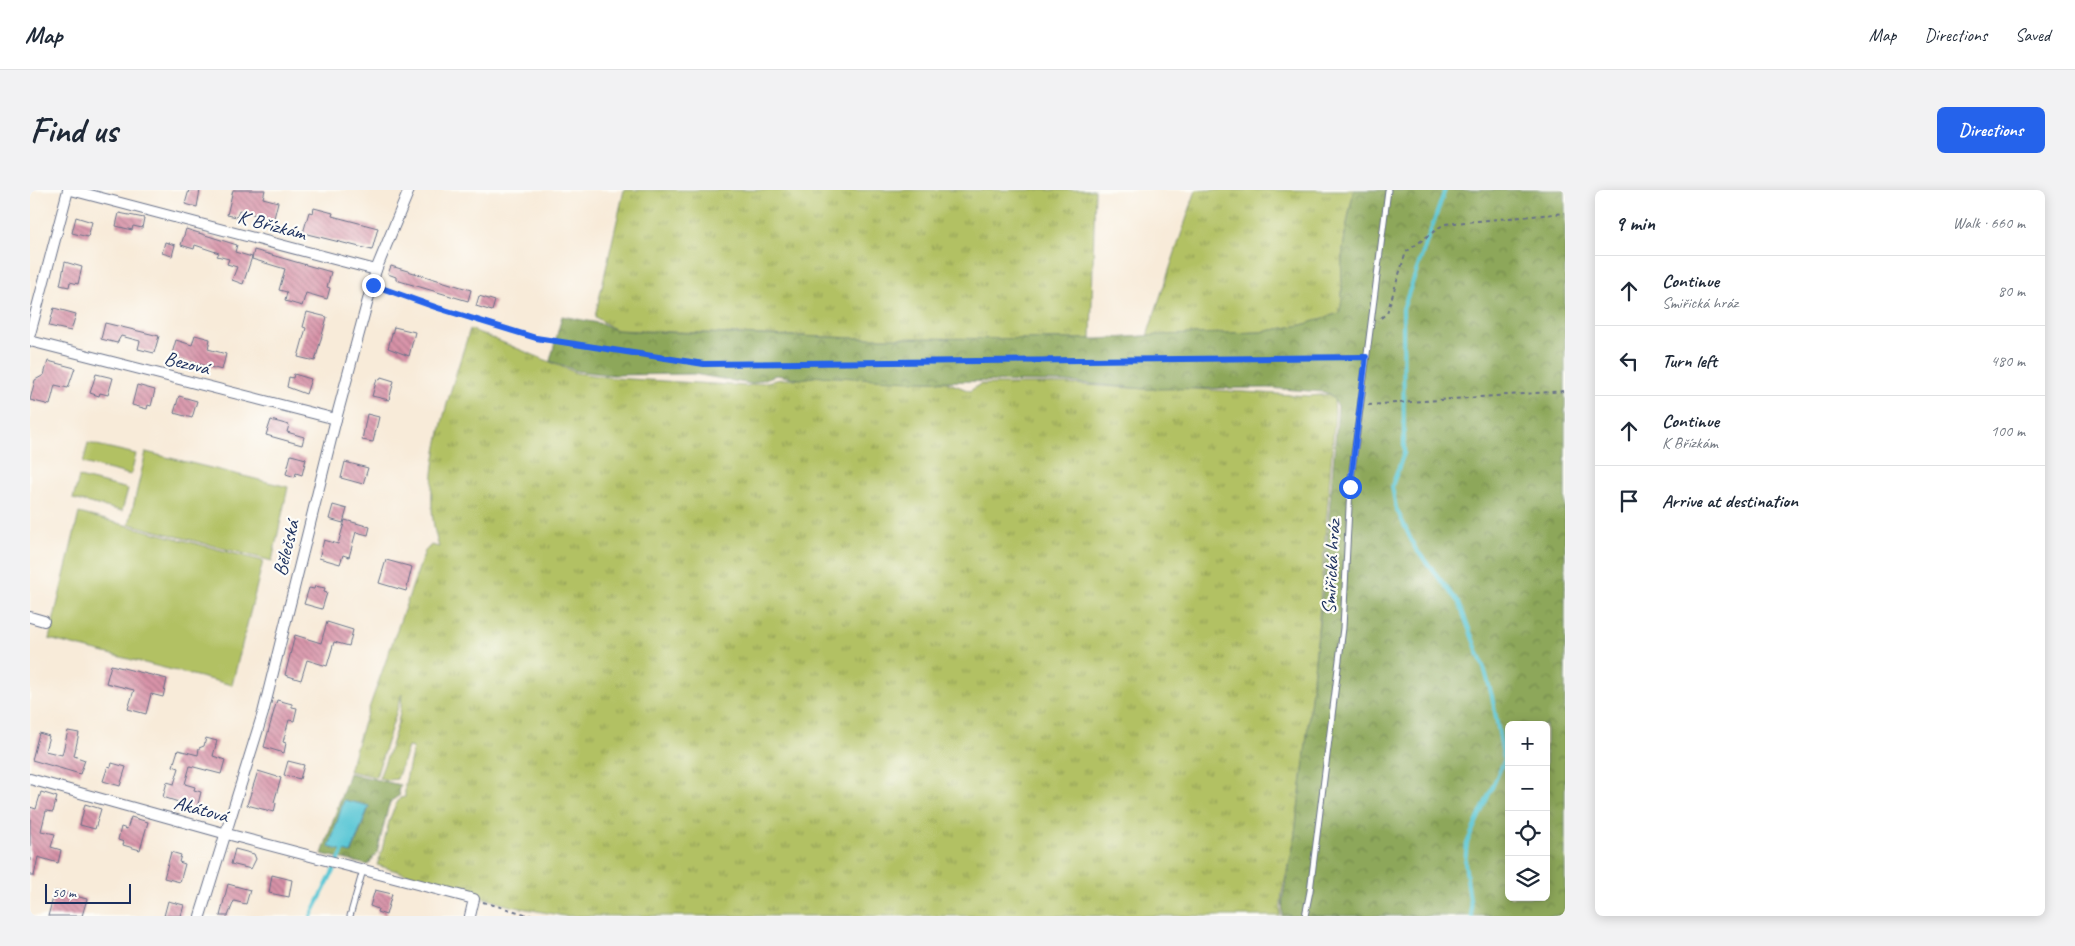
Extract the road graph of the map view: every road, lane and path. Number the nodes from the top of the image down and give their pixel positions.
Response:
1 (70, 190) edge
2 (409, 190) edge
3 (1388, 190) edge
4 (1565, 213) edge
5 (376, 270) junction
6 (373, 285) junction
7 (1370, 327) junction
8 (30, 334) edge
9 (30, 341) edge
10 (1366, 357) junction
11 (1565, 391) edge
12 (1360, 405) junction
13 (336, 419) junction
14 (30, 617) edge
15 (44, 621) dead end
16 (30, 779) edge
17 (227, 834) junction
18 (363, 870) junction
19 (474, 899) junction
20 (200, 916) edge
21 (350, 916) edge
22 (470, 916) edge
23 (532, 916) edge
24 (1305, 916) edge

1 - 5 street, K Břízkám
1 - 8 street
2 - 5 street, Bělečská
3 - 7 lane, Smiřická hráz
4 - 7 path
5 - 6 street, Bělečská
6 - 10 path
6 - 13 street, Bělečská
7 - 10 lane, Smiřická hráz
9 - 13 street, Bezová
10 - 12 lane, Smiřická hráz
11 - 12 path
12 - 24 lane, Smiřická hráz
13 - 17 street, Bělečská
14 - 15 street
16 - 17 street, Akátová
17 - 18 street, Akátová
17 - 20 street, Bělečská
18 - 19 street, Akátová
18 - 21 lane
19 - 22 street
19 - 23 path

